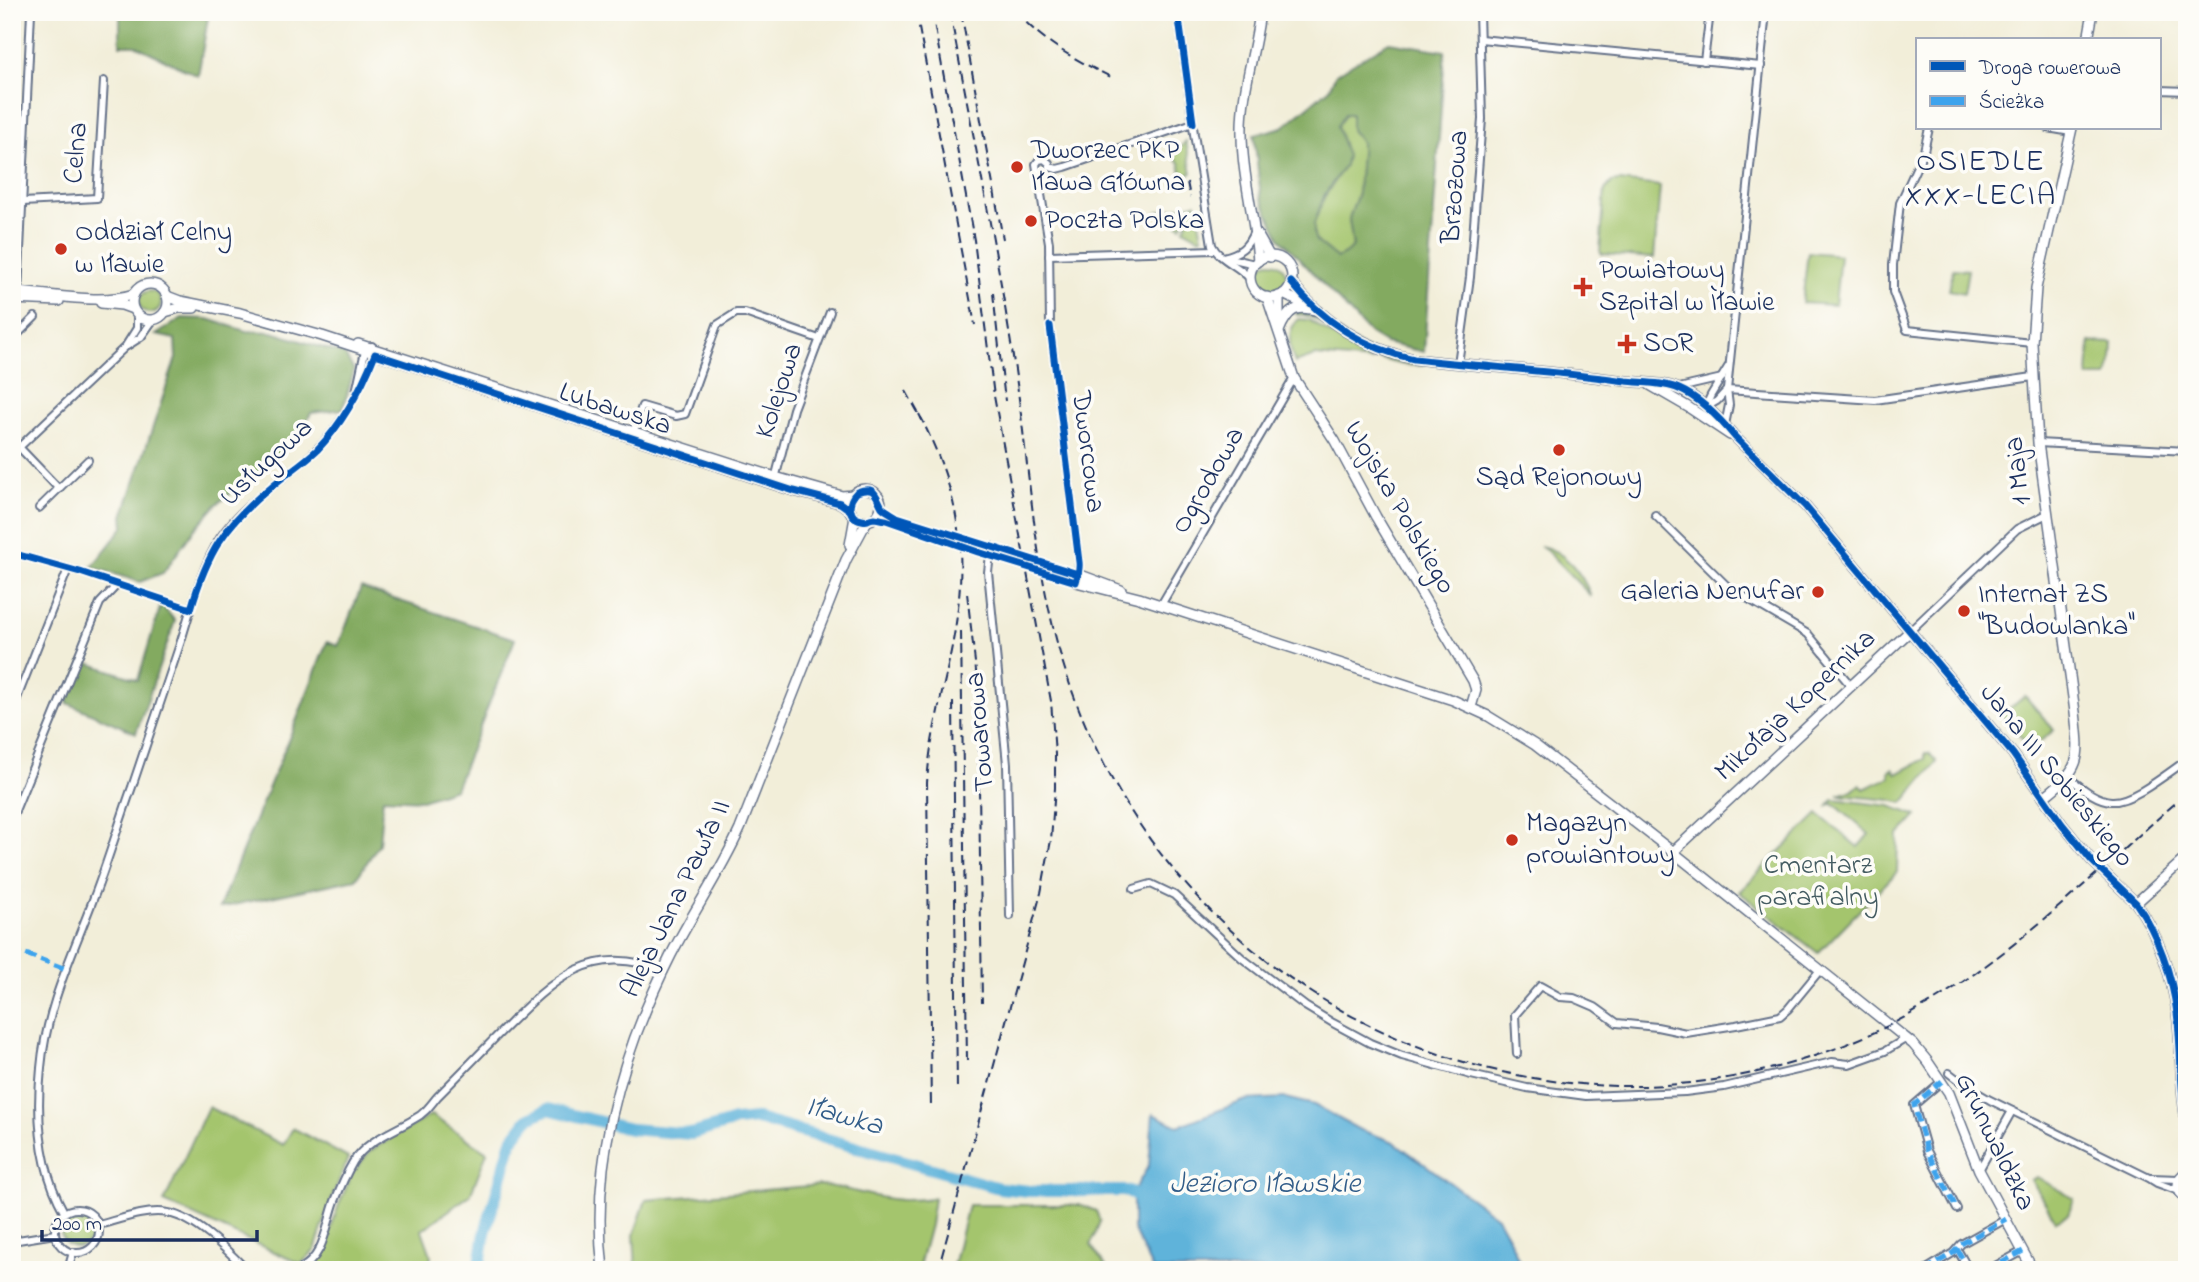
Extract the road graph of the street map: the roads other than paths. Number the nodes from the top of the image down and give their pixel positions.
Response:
1 (31, 12) edge
2 (1178, 12) edge
3 (1263, 12) edge
4 (1479, 12) edge
5 (1710, 12) edge
6 (1766, 12) edge
7 (2093, 12) edge
8 (2088, 38) edge
9 (1480, 39) junction
10 (1704, 61) junction
11 (1760, 66) junction
12 (104, 81) dead end
13 (2160, 90) edge
14 (2187, 91) edge
15 (1193, 123) junction
16 (1929, 130) edge
17 (2071, 130) edge
18 (1050, 167) junction
19 (1038, 172) junction
20 (23, 202) junction
21 (1255, 230) junction
22 (1214, 250) junction
23 (1049, 255) junction
24 (1223, 257) junction
25 (1270, 257) junction
26 (1257, 263) junction
27 (1251, 279) junction
28 (1292, 282) junction
29 (134, 294) junction
30 (1281, 295) junction
31 (15, 296) edge
32 (167, 296) junction
33 (1267, 298) junction
34 (210, 307) junction
35 (135, 312) junction
36 (165, 312) junction
37 (830, 312) dead end
38 (1320, 312) junction
39 (36, 317) dead end
40 (153, 320) junction
41 (1279, 331) junction
42 (820, 339) junction
43 (12, 340) edge
44 (2032, 343) junction
45 (125, 347) junction
46 (371, 351) junction
47 (1731, 363) junction
48 (1458, 364) junction
49 (2033, 377) junction
50 (1294, 378) junction
51 (1722, 379) junction
52 (1649, 384) junction
53 (1678, 388) junction
54 (1727, 390) junction
55 (1703, 411) junction
56 (1725, 425) junction
57 (633, 434) junction
58 (1735, 437) junction
59 (2038, 443) junction
60 (19, 447) junction
61 (2187, 451) edge
62 (12, 454) edge
63 (88, 460) dead end
64 (774, 480) junction
65 (59, 489) junction
66 (853, 495) junction
67 (39, 508) dead end
68 (853, 514) junction
69 (1655, 514) dead end
70 (2047, 514) junction
71 (867, 521) junction
72 (991, 546) dead end
73 (12, 553) edge
74 (846, 560) junction
75 (68, 569) junction
76 (1077, 578) joint
77 (117, 585) junction
78 (1161, 605) junction
79 (191, 609) junction
80 (1910, 631) junction
81 (1851, 686) junction
82 (1471, 707) junction
83 (12, 711) edge
84 (2187, 760) edge
85 (2068, 777) junction
86 (2044, 797) junction
87 (12, 818) edge
88 (1672, 852) junction
89 (2187, 857) edge
90 (1134, 889) dead end
91 (2136, 903) junction
92 (1010, 916) dead end
93 (1821, 970) junction
94 (664, 971) junction
95 (1907, 1038) junction
96 (1517, 1054) dead end
97 (1949, 1073) dead end
98 (1942, 1081) junction
99 (2012, 1111) junction
100 (2187, 1126) edge
101 (1979, 1170) junction
102 (2187, 1172) edge
103 (2149, 1178) junction
104 (2179, 1179) junction
105 (2183, 1194) edge
106 (1957, 1209) dead end
107 (64, 1212) junction
108 (2006, 1219) junction
109 (99, 1225) junction
110 (55, 1234) junction
111 (12, 1241) edge
112 (1957, 1249) junction
113 (2023, 1251) junction
114 (72, 1252) junction
115 (68, 1270) edge
116 (247, 1270) edge
117 (298, 1270) edge
118 (603, 1270) edge
119 (1925, 1270) edge
120 (1969, 1270) edge
121 (1988, 1270) edge
122 (2033, 1270) edge

1 - 20 street
2 - 15 street
3 - 21 street
4 - 9 street, Brzozowa
5 - 10 street
6 - 11 street
7 - 8 street
9 - 10 street
9 - 48 street, Brzozowa
10 - 11 street
11 - 47 street
12 - 20 street, Celna
13 - 14 street
15 - 18 street
15 - 22 street
16 - 44 street
17 - 44 street, 1 Maja
18 - 19 street
18 - 19 street
19 - 23 street, Dworcowa
20 - 31 street
21 - 24 street
21 - 25 street
21 - 26 street
22 - 23 street
22 - 24 street
23 - 76 street, Dworcowa
24 - 26 street
24 - 27 street
25 - 26 street
25 - 28 street
26 - 27 street
27 - 33 street
28 - 30 street
28 - 38 street
29 - 31 street
29 - 32 street
29 - 35 street
30 - 33 street
30 - 38 street
30 - 41 street, Wojska Polskiego
31 - 35 street
32 - 34 street, Lubawska
32 - 36 street
33 - 41 street, Wojska Polskiego
34 - 36 street, Lubawska
34 - 46 street, Lubawska
35 - 40 street
35 - 45 street
36 - 40 street
37 - 42 street, Kolejowa
38 - 41 street
38 - 48 street
39 - 43 street
40 - 45 street
41 - 50 street, Wojska Polskiego
42 - 57 street
42 - 64 street, Kolejowa
44 - 49 street, 1 Maja
45 - 60 street
46 - 57 street, Lubawska
46 - 79 street, Usługowa
47 - 51 street
47 - 54 street
48 - 52 street
49 - 54 street
49 - 59 street, 1 Maja
50 - 78 street, Ogrodowa
50 - 82 street, Wojska Polskiego
51 - 53 street
51 - 55 street
52 - 53 street
52 - 55 street
53 - 55 street
54 - 55 street
54 - 56 street
55 - 56 street, Jana III Sobieskiego
55 - 58 street, Jana III Sobieskiego
56 - 58 street, Jana III Sobieskiego
57 - 64 street, Lubawska
58 - 80 street, Jana III Sobieskiego
59 - 61 street
59 - 70 street, 1 Maja
60 - 62 street
60 - 65 street
63 - 65 street
64 - 66 street, Lubawska
64 - 68 street, Lubawska
65 - 67 street
66 - 68 street
66 - 71 street
68 - 71 street
68 - 74 street, Aleja Jana Pawła II
69 - 81 street
70 - 80 street, Mikołaja Kopernika
70 - 85 street, 1 Maja
71 - 74 street, Aleja Jana Pawła II
72 - 92 street, Towarowa
73 - 75 street
74 - 94 street, Aleja Jana Pawła II
75 - 77 street
75 - 83 street
76 - 78 street, Grunwaldzka
77 - 79 street
77 - 87 street
78 - 82 street, Grunwaldzka
79 - 107 street, Usługowa
80 - 81 street, Mikołaja Kopernika
80 - 86 street, Jana III Sobieskiego
81 - 88 street, Mikołaja Kopernika
82 - 88 street, Grunwaldzka
84 - 85 street
85 - 86 street
86 - 91 street, Jana III Sobieskiego
88 - 93 street, Grunwaldzka
89 - 91 street
90 - 95 street
91 - 100 street, Jana III Sobieskiego
93 - 95 street, Grunwaldzka
93 - 96 street
94 - 117 street
94 - 118 street, Aleja Jana Pawła II
95 - 98 street, Grunwaldzka
97 - 99 street
98 - 101 street, Grunwaldzka
98 - 106 street
99 - 101 street
99 - 103 street
101 - 108 street, Grunwaldzka
102 - 104 street
103 - 104 street
103 - 105 street
104 - 105 street
107 - 109 street
107 - 110 street
108 - 112 street
108 - 113 street, Grunwaldzka
109 - 114 street
109 - 116 street
110 - 111 street
110 - 114 street
112 - 119 street
112 - 120 street
113 - 121 street
113 - 122 street, Grunwaldzka
114 - 115 street

